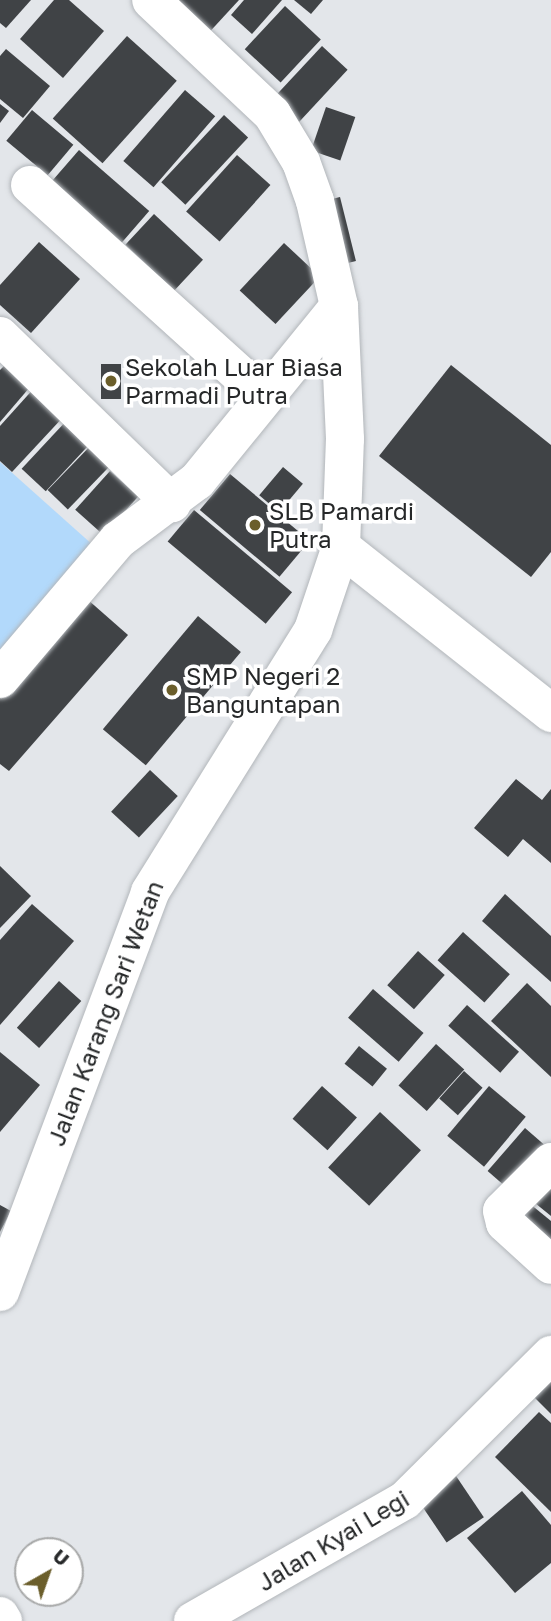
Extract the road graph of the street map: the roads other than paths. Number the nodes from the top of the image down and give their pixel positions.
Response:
1 (151, 0) edge
2 (30, 185) dead end
3 (340, 306) junction
4 (0, 336) edge
5 (265, 397) junction
6 (172, 503) junction
7 (341, 547) junction
8 (0, 679) edge
9 (551, 713) edge
10 (551, 1161) edge
11 (551, 1265) edge
12 (0, 1293) edge
13 (551, 1355) edge
14 (0, 1616) edge
15 (3, 1621) edge
16 (193, 1621) edge

1 - 3 street, Jalan Karang Sari Wetan
2 - 5 street
3 - 5 street
3 - 7 street, Jalan Karang Sari Wetan
4 - 6 street
5 - 6 street
6 - 8 street
7 - 9 street
7 - 12 street, Jalan Karang Sari Wetan
10 - 11 street
13 - 16 street, Jalan Kyai Legi
14 - 15 street

